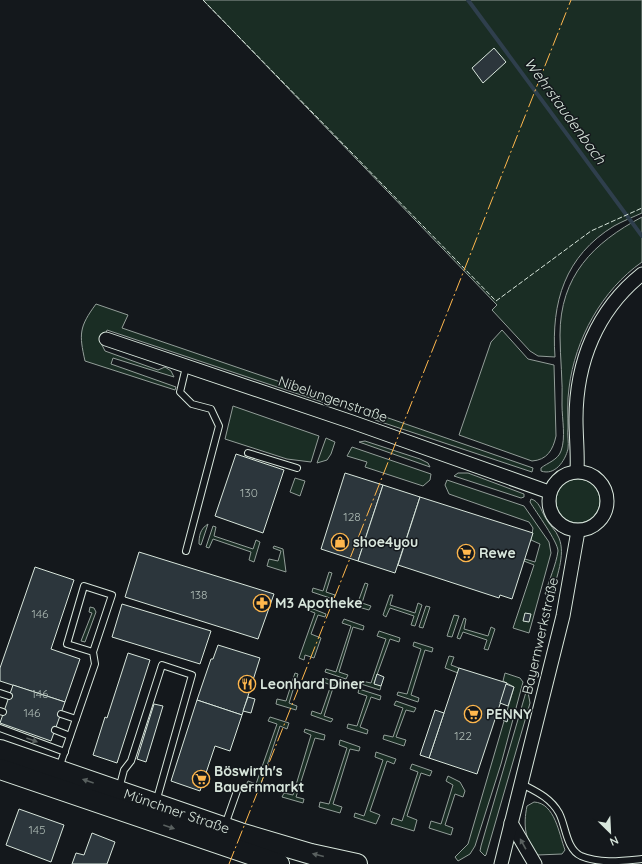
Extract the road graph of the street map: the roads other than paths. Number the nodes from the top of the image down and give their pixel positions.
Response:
1 (642, 274) edge
2 (106, 339) dead end
3 (186, 367) junction
4 (248, 453) dead end
5 (297, 468) dead end
6 (577, 471) junction
7 (549, 492) junction
8 (578, 531) junction
9 (186, 551) dead end
10 (93, 652) junction
11 (0, 693) edge
12 (9, 696) dead end
13 (61, 714) dead end
14 (76, 719) junction
15 (0, 728) edge
16 (55, 730) dead end
17 (70, 736) junction
18 (0, 750) edge
19 (0, 769) edge
20 (57, 773) junction
21 (520, 783) junction
22 (237, 791) dead end
23 (116, 800) junction
24 (152, 812) junction
25 (511, 823) junction
26 (222, 836) junction
27 (642, 860) edge
28 (279, 864) edge
29 (356, 864) edge
30 (501, 864) edge
31 (535, 864) edge

1 - 6 street
2 - 3 street, Nibelungenstraße
3 - 7 street, Nibelungenstraße
3 - 9 lane
4 - 5 lane
6 - 7 street
6 - 8 street
7 - 8 street
8 - 21 street, Bayernwerkstraße
10 - 10 lane
10 - 14 lane
11 - 12 lane
13 - 14 lane
14 - 17 lane
15 -> 20 lane
16 - 17 lane
17 - 20 lane
18 - 20 main road, Münchner Straße
19 - 20 main road, Münchner Straße
20 - 23 main road, Münchner Straße
21 - 25 street, Bayernwerkstraße
21 - 27 lane
22 - 26 lane
23 - 24 main road, Münchner Straße
23 - 24 lane
24 - 26 main road, Münchner Straße
25 - 30 street, Bayernwerkstraße
31 -> 25 street
26 - 28 main road, Münchner Straße
29 -> 26 main road, Münchner Straße

